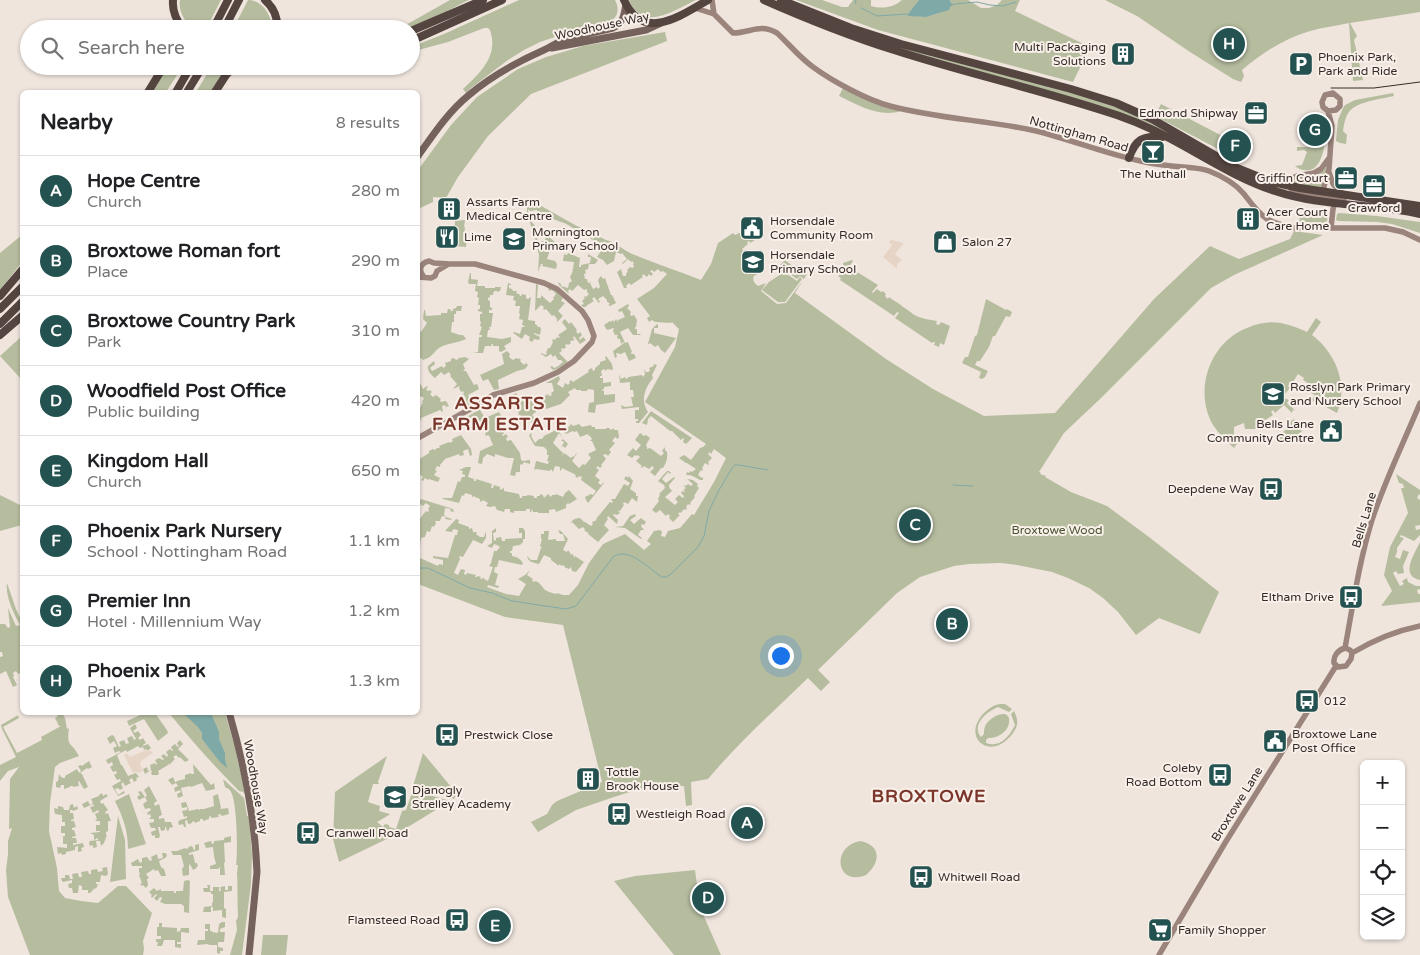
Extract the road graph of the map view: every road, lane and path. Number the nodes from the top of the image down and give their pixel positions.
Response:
1 (168, 0) edge
2 (228, 0) edge
3 (239, 0) edge
4 (265, 0) edge
5 (483, 0) edge
6 (502, 0) edge
7 (764, 0) edge
8 (781, 0) edge
9 (707, 1) edge
10 (625, 2) edge
11 (173, 4) edge
12 (272, 4) edge
13 (695, 8) junction
14 (714, 14) junction
15 (277, 19) edge
16 (179, 20) edge
17 (218, 20) edge
18 (229, 20) edge
19 (661, 23) junction
20 (420, 28) edge
21 (420, 37) edge
22 (547, 49) junction
23 (158, 75) edge
24 (186, 75) edge
25 (197, 75) edge
26 (226, 75) edge
27 (230, 75) edge
28 (149, 90) edge
29 (177, 90) edge
30 (188, 90) edge
31 (217, 90) edge
32 (1338, 109) junction
33 (1328, 111) junction
34 (1142, 125) junction
35 (1332, 126) junction
36 (1143, 138) junction
37 (1169, 138) junction
38 (420, 153) edge
39 (1129, 158) junction
40 (1329, 158) junction
41 (1329, 169) junction
42 (1290, 182) junction
43 (1320, 196) junction
44 (1338, 198) junction
45 (1420, 206) edge
46 (1420, 214) edge
47 (1331, 228) junction
48 (1420, 240) edge
49 (434, 263) junction
50 (450, 264) junction
51 (420, 267) edge
52 (437, 271) junction
53 (20, 272) edge
54 (421, 277) edge
55 (20, 288) edge
56 (0, 296) edge
57 (20, 304) edge
58 (0, 309) edge
59 (20, 318) edge
60 (0, 324) edge
61 (0, 335) edge
62 (1420, 403) edge
63 (420, 437) edge
64 (1420, 626) edge
65 (1344, 648) junction
66 (1352, 653) junction
67 (1336, 666) junction
68 (230, 715) edge
69 (249, 955) edge
70 (1159, 955) edge

1 - 11 highway
2 - 17 highway
3 - 18 highway
4 - 12 highway
5 - 20 highway
6 - 21 highway
7 - 34 highway
8 - 42 highway
9 - 13 highway
9 - 14 street
10 - 19 highway
10 - 22 main road, Woodhouse Way
11 - 16 highway
12 - 15 highway
13 - 14 street, Nottingham Road
13 - 19 highway
14 - 39 street, Nottingham Road
19 - 22 main road, Woodhouse Way
22 - 38 main road, Woodhouse Way
23 - 28 highway
24 - 29 highway
25 - 30 highway
26 - 31 highway
27 - 31 highway
32 - 33 street
32 - 33 street
32 - 35 street
33 - 35 street
34 - 36 highway
34 - 37 highway
35 - 40 street
36 - 37 highway
36 - 39 highway
37 - 43 highway
39 - 47 street, Nottingham Road
40 - 41 street
40 - 42 street
41 - 43 street
41 - 44 street
42 - 43 highway
43 - 44 highway
44 - 45 highway
44 - 46 highway
44 - 47 street
47 - 48 street, Nottingham Road
49 - 50 street
49 - 51 street
49 - 52 street
50 - 52 street
50 - 63 street
52 - 54 street
53 - 56 highway
55 - 58 highway
57 - 60 highway
59 - 61 highway
62 - 65 street, Bells Lane
64 - 66 street
65 - 66 street
65 - 67 street
66 - 67 street
67 - 70 street, Broxtowe Lane
68 - 69 main road, Woodhouse Way

